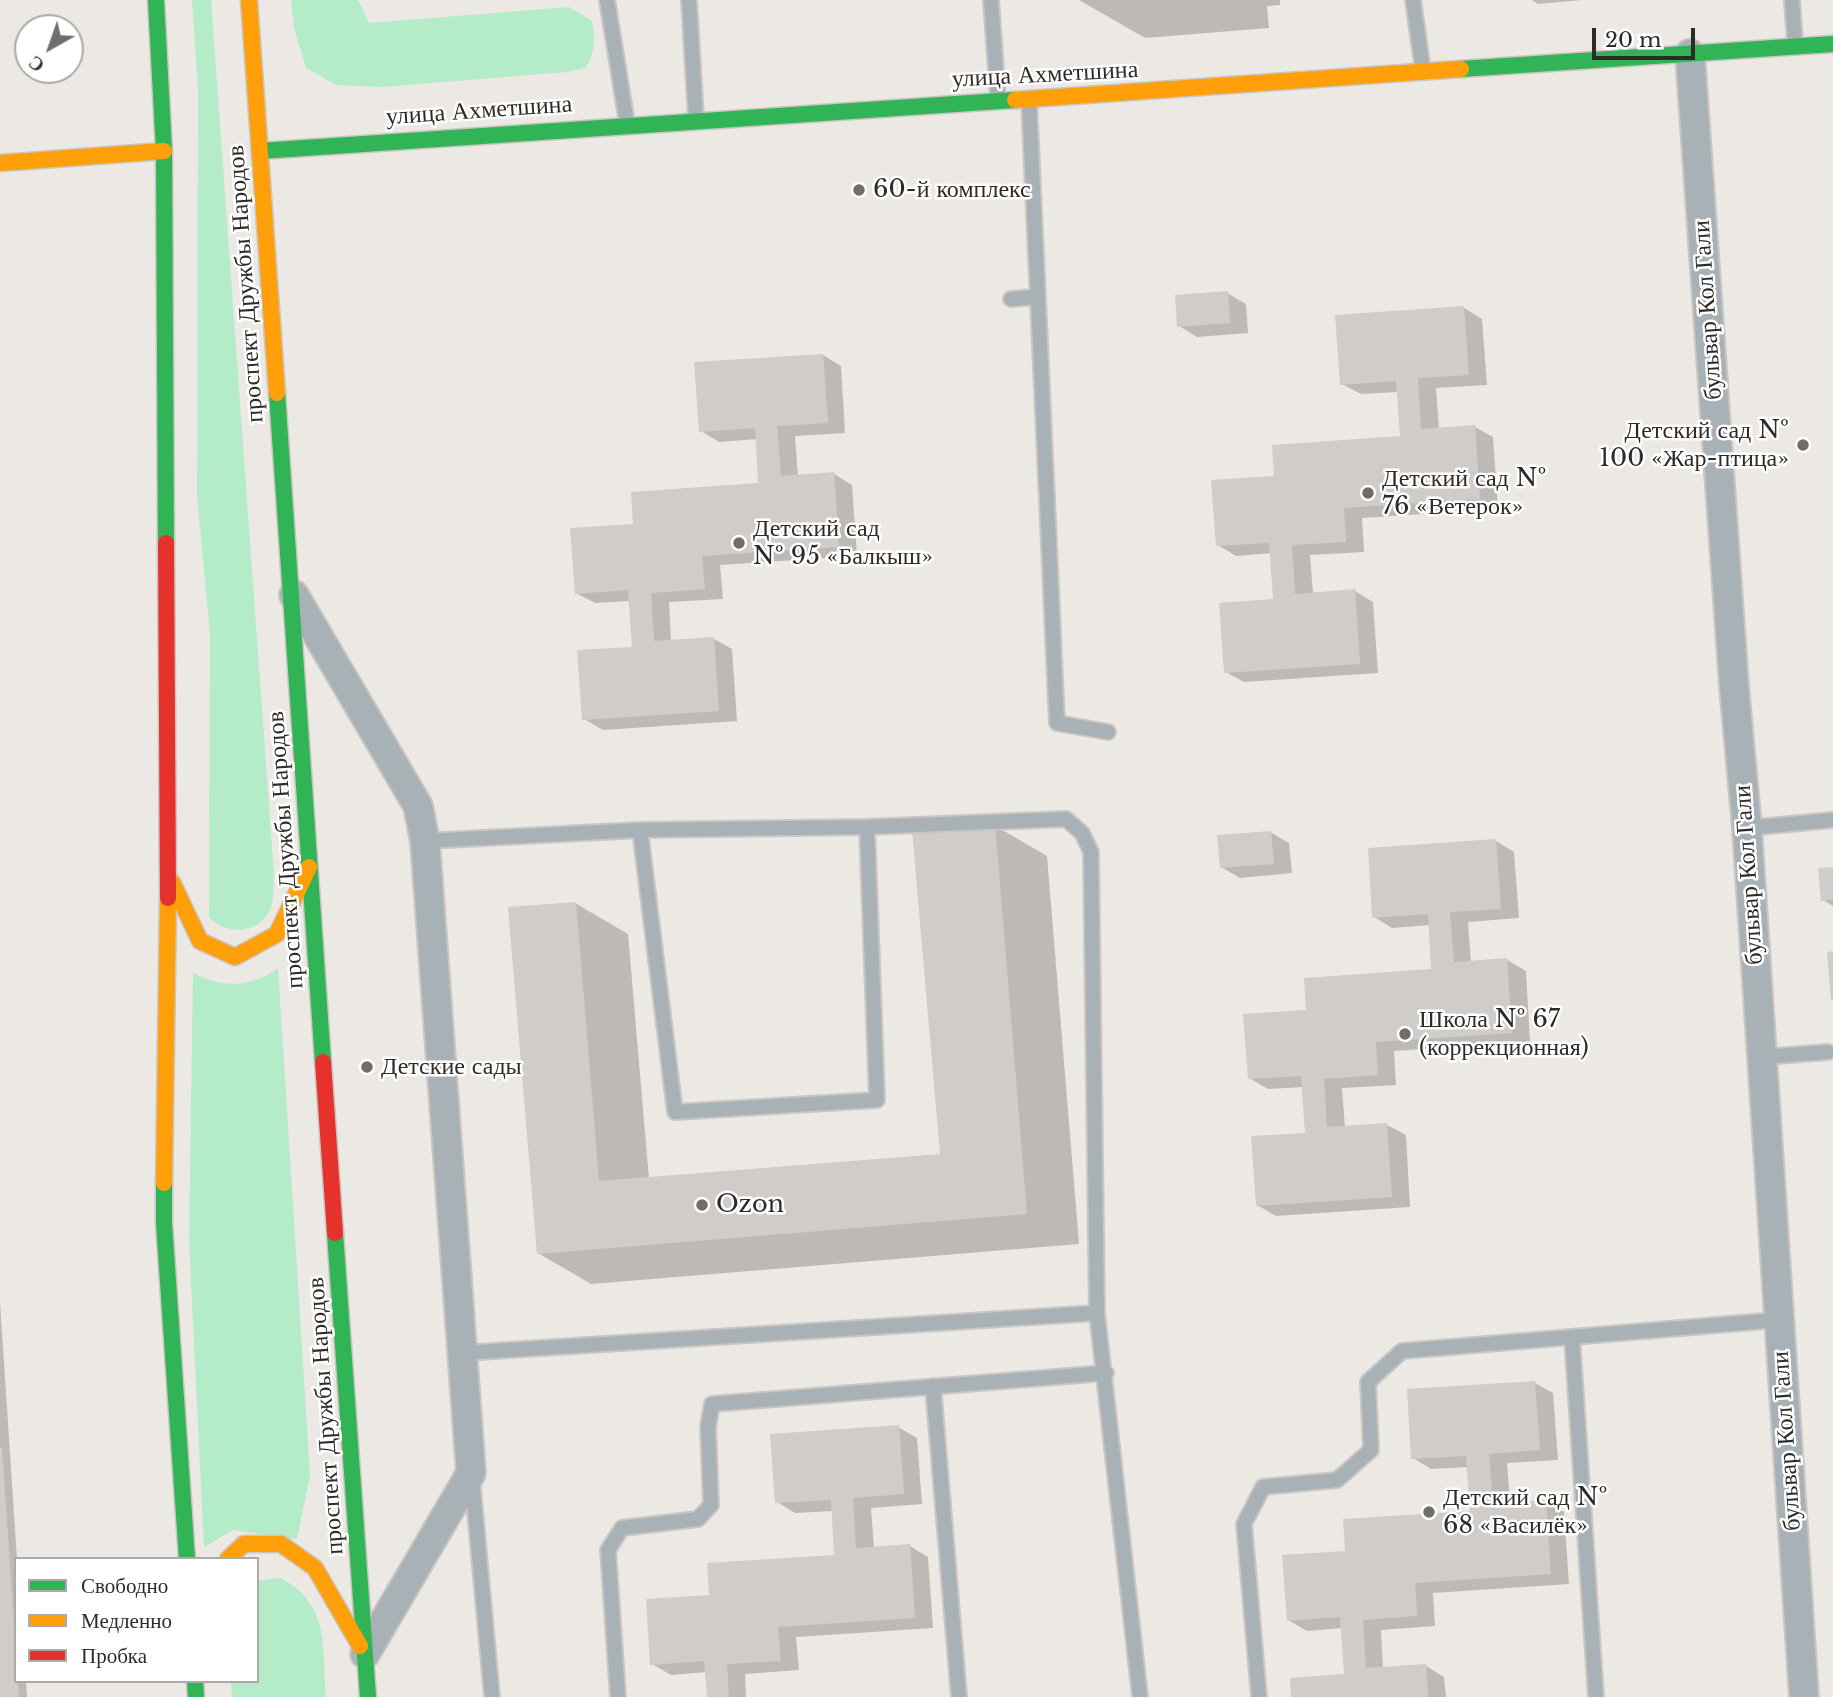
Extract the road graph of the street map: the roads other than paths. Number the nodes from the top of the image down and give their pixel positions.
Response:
1 (156, 0) edge
2 (249, 0) edge
3 (607, 0) edge
4 (689, 0) edge
5 (991, 0) edge
6 (1413, 0) edge
7 (1792, 0) edge
8 (1833, 44) edge
9 (1796, 47) junction
10 (1690, 54) junction
11 (1424, 73) junction
12 (1028, 98) junction
13 (998, 100) junction
14 (696, 120) junction
15 (627, 124) junction
16 (164, 150) junction
17 (260, 151) junction
18 (0, 163) edge
19 (1036, 297) junction
20 (1011, 299) dead end
21 (290, 589) junction
22 (1108, 732) dead end
23 (1833, 820) edge
24 (867, 827) junction
25 (1747, 828) junction
26 (640, 830) junction
27 (425, 841) junction
28 (310, 865) junction
29 (168, 874) junction
30 (1828, 1052) dead end
31 (1762, 1057) junction
32 (1097, 1313) junction
33 (1778, 1320) junction
34 (1572, 1338) junction
35 (463, 1353) junction
36 (1106, 1373) junction
37 (933, 1386) junction
38 (471, 1473) junction
39 (187, 1557) edge
40 (230, 1557) edge
41 (365, 1654) junction
42 (368, 1697) edge
43 (492, 1697) edge
44 (618, 1697) edge
45 (958, 1697) edge
46 (1140, 1697) edge
47 (1259, 1697) edge
48 (1596, 1697) edge
49 (1804, 1697) edge

1 - 16 main road
2 - 17 main road, проспект Дружбы Народов
3 - 15 lane
4 - 14 lane
5 - 13 lane
6 - 11 lane
7 - 9 lane
8 - 9 main road, улица Ахметшина
9 - 10 main road, улица Ахметшина
10 - 11 main road, улица Ахметшина
10 - 25 street, бульвар Кол Гали
11 - 12 main road, улица Ахметшина
12 - 13 main road, улица Ахметшина
12 - 19 lane
13 - 14 main road, улица Ахметшина
14 - 15 main road, улица Ахметшина
15 - 17 main road, улица Ахметшина
16 - 18 main road
16 - 29 main road
17 - 21 main road, проспект Дружбы Народов
19 - 20 lane
19 - 22 lane
21 - 27 street
21 - 28 main road, проспект Дружбы Народов
23 - 25 lane
24 - 26 lane
24 - 26 lane
24 - 32 lane
25 - 31 street, бульвар Кол Гали
26 - 27 lane
27 - 35 street
28 - 29 main road
28 - 41 main road, проспект Дружбы Народов
29 - 39 main road
30 - 31 lane
31 - 33 street, бульвар Кол Гали
32 - 35 lane
32 - 36 lane
33 - 34 lane
33 - 49 street, бульвар Кол Гали
34 - 47 lane
34 - 48 lane
35 - 38 street
36 - 37 lane
36 - 46 lane
37 - 44 lane
37 - 45 lane
38 - 41 street
38 - 43 lane
40 - 41 main road
41 - 42 main road, проспект Дружбы Народов

